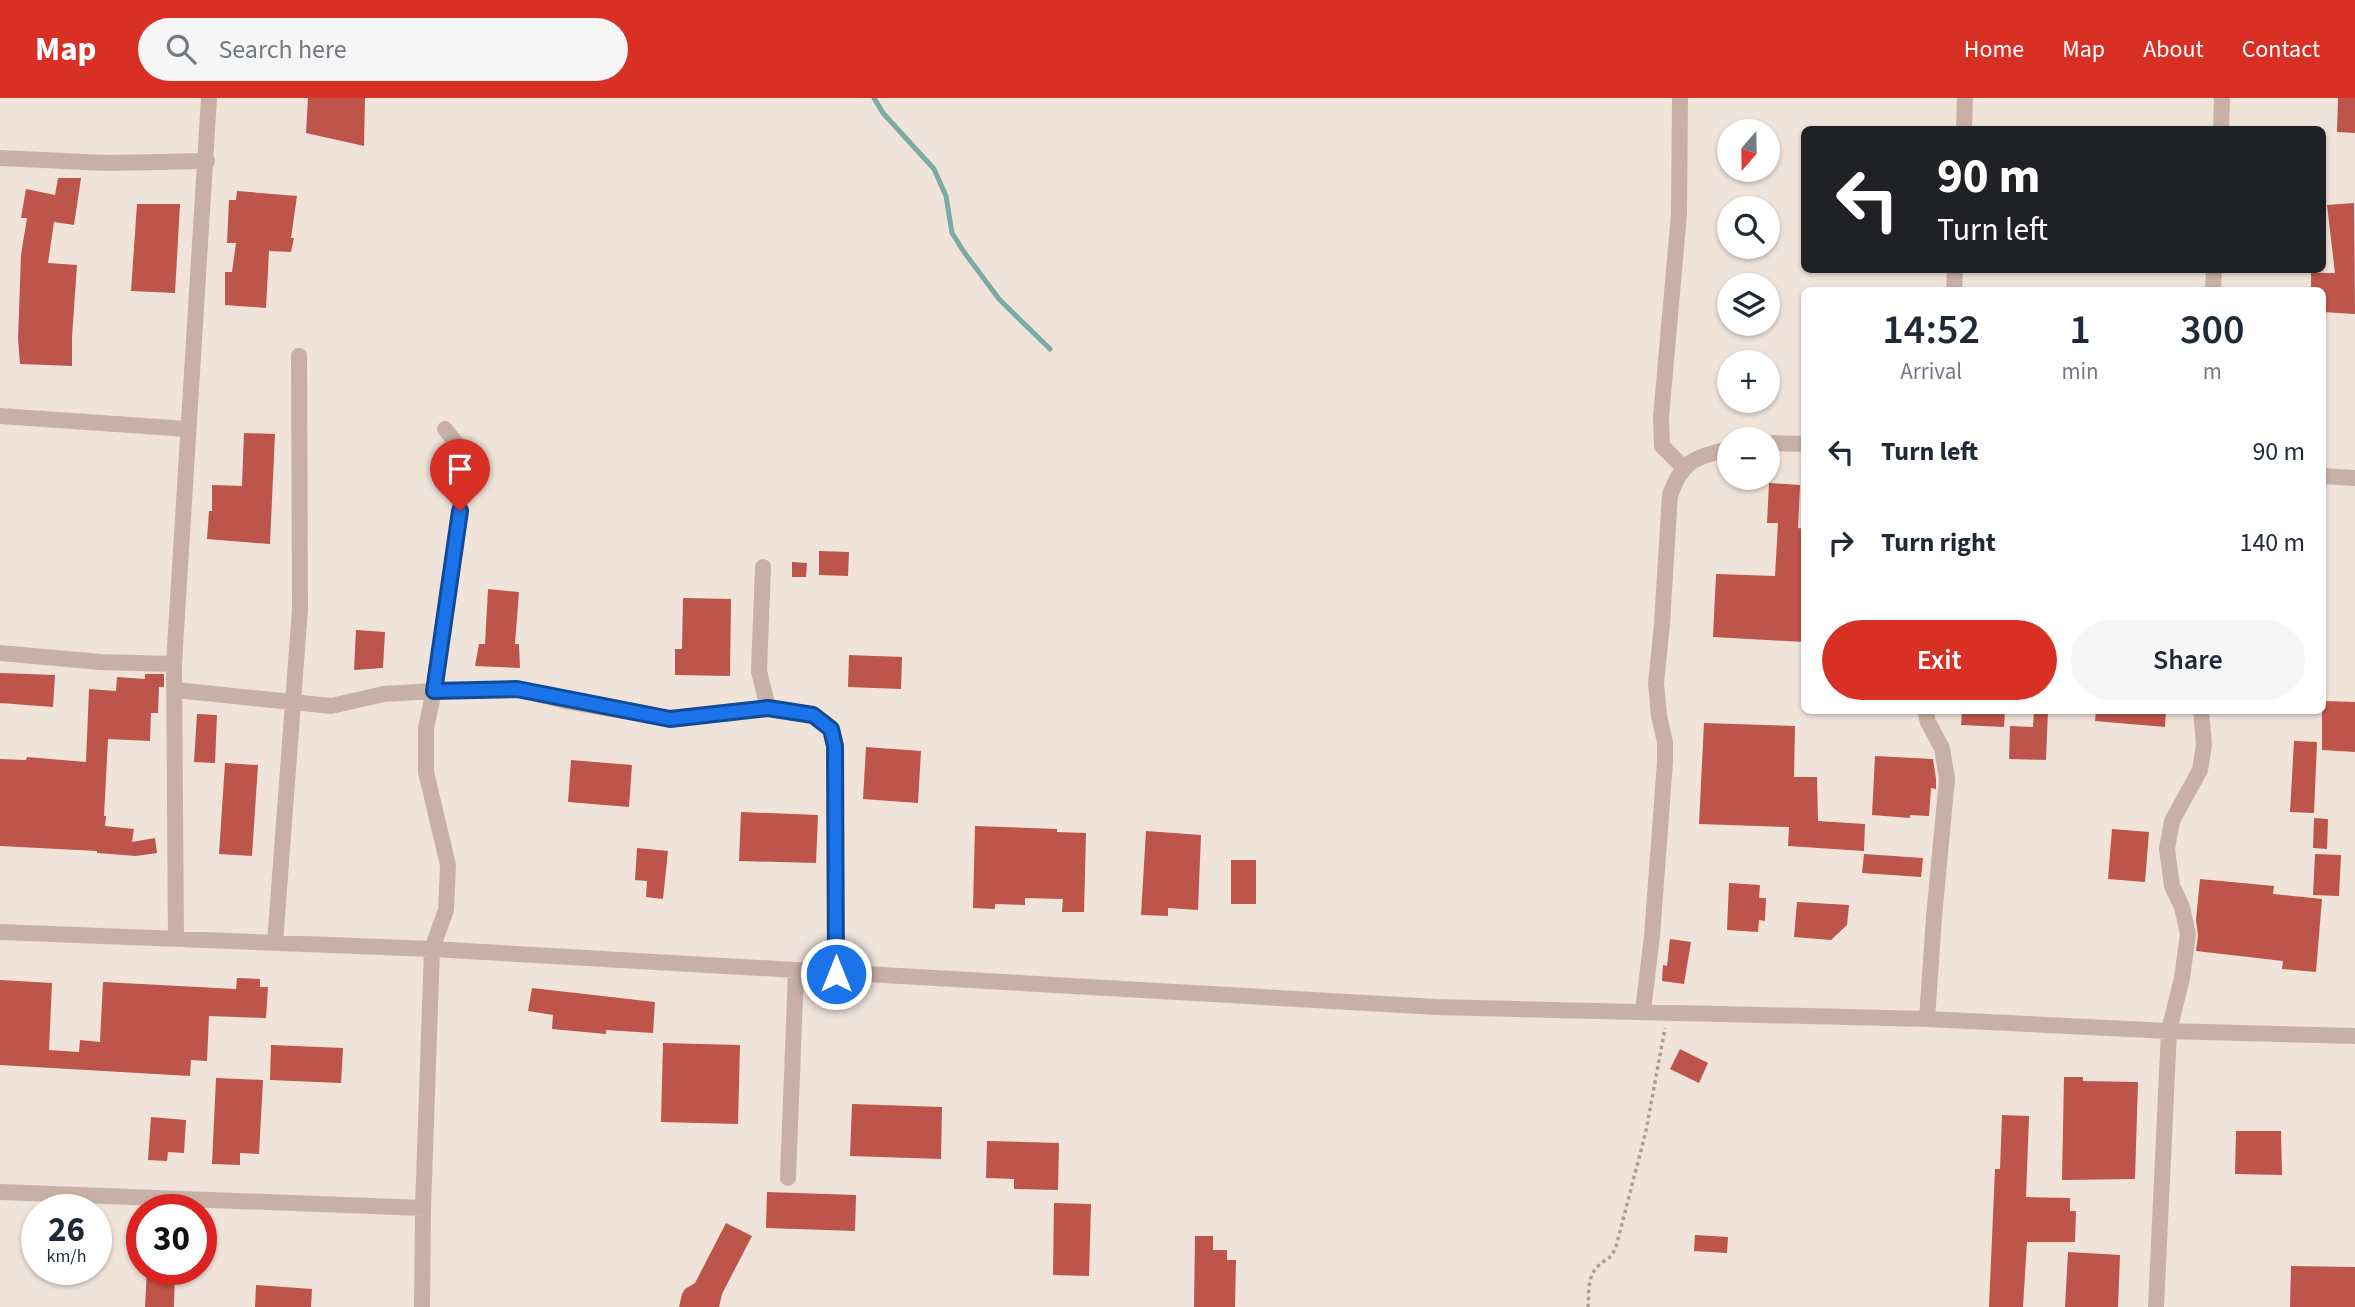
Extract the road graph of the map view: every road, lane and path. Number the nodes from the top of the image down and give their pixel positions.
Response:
1 (209, 98) edge
2 (1680, 98) edge
3 (1965, 98) edge
4 (2222, 98) edge
5 (1964, 126) edge
6 (2221, 126) edge
7 (0, 158) edge
8 (207, 161) junction
9 (299, 356) dead end
10 (0, 416) edge
11 (188, 429) junction
12 (445, 429) dead end
13 (1780, 443) edge
14 (1801, 444) edge
15 (1717, 452) edge
16 (1683, 467) junction
17 (2326, 476) edge
18 (2355, 478) edge
19 (763, 566) dead end
20 (0, 653) edge
21 (174, 664) junction
22 (175, 690) junction
23 (434, 691) junction
24 (293, 704) junction
25 (768, 708) junction
26 (1926, 714) edge
27 (2201, 714) edge
28 (0, 932) edge
29 (176, 939) junction
30 (275, 943) junction
31 (432, 949) junction
32 (796, 971) junction
33 (836, 974) junction
34 (1643, 1011) junction
35 (1668, 1012) junction
36 (1927, 1019) junction
37 (2169, 1031) junction
38 (2355, 1036) edge
39 (788, 1178) dead end
40 (0, 1192) edge
41 (423, 1208) junction
42 (422, 1307) edge
43 (1588, 1307) edge
44 (2156, 1307) edge

1 - 8 street
2 - 16 street
3 - 5 street
4 - 6 street
7 - 8 street
8 - 11 street
9 - 24 street
10 - 11 street
11 - 21 street
12 - 23 street
13 - 14 street
15 - 16 street
16 - 34 street
17 - 18 street
19 - 25 street
20 - 21 street
21 - 22 street
22 - 24 street
22 - 29 street
23 - 24 street
23 - 25 street
23 - 31 street
24 - 30 street
25 - 33 street
26 - 36 street
27 - 37 street
28 - 29 street
29 - 30 street
30 - 31 street
31 - 32 street
31 - 41 street
32 - 33 street
32 - 39 street
33 - 34 street
34 - 35 street
35 - 36 street
35 - 43 path
36 - 37 street
37 - 38 street
37 - 44 street
40 - 41 street
41 - 42 street

